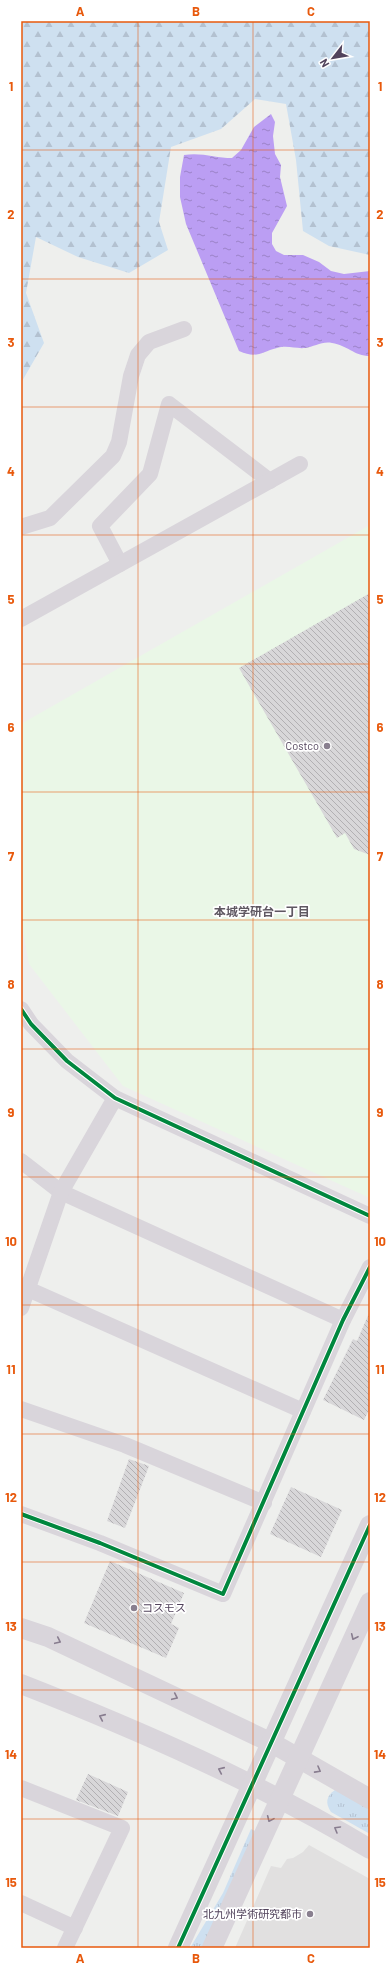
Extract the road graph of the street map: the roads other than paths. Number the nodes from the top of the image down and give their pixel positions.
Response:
1 (184, 329) dead end
2 (300, 464) dead end
3 (270, 481) junction
4 (21, 527) edge
5 (120, 564) junction
6 (21, 619) edge
7 (21, 1009) edge
8 (115, 1098) junction
9 (21, 1161) edge
10 (61, 1192) junction
11 (370, 1216) edge
12 (370, 1267) edge
13 (24, 1287) edge
14 (21, 1308) edge
15 (344, 1320) junction
16 (21, 1409) edge
17 (303, 1411) junction
18 (264, 1503) junction
19 (21, 1514) edge
20 (370, 1526) edge
21 (370, 1602) edge
22 (21, 1628) edge
23 (21, 1684) edge
24 (272, 1743) junction
25 (298, 1758) junction
26 (253, 1784) junction
27 (21, 1788) edge
28 (280, 1799) junction
29 (370, 1799) edge
30 (370, 1849) edge
31 (21, 1903) edge
32 (75, 1928) junction
33 (65, 1948) edge
34 (178, 1948) edge
35 (212, 1948) edge

1 - 4 street
2 - 3 street
3 - 5 street
3 - 5 street
5 - 6 street
7 - 8 street
8 - 10 street
8 - 11 street
9 - 10 street
10 - 13 street
10 - 15 street
12 - 15 street
13 - 14 street
13 - 17 street
15 - 17 street
16 - 18 street
17 - 18 street
18 - 19 street
20 - 24 street
21 -> 25 street
22 -> 24 street
26 -> 23 street
24 - 25 street
24 - 26 street
25 - 28 street
25 -> 29 street
26 - 28 street
26 - 34 street
27 - 32 street
30 -> 28 street
28 -> 35 street
31 - 32 street
32 - 33 street

